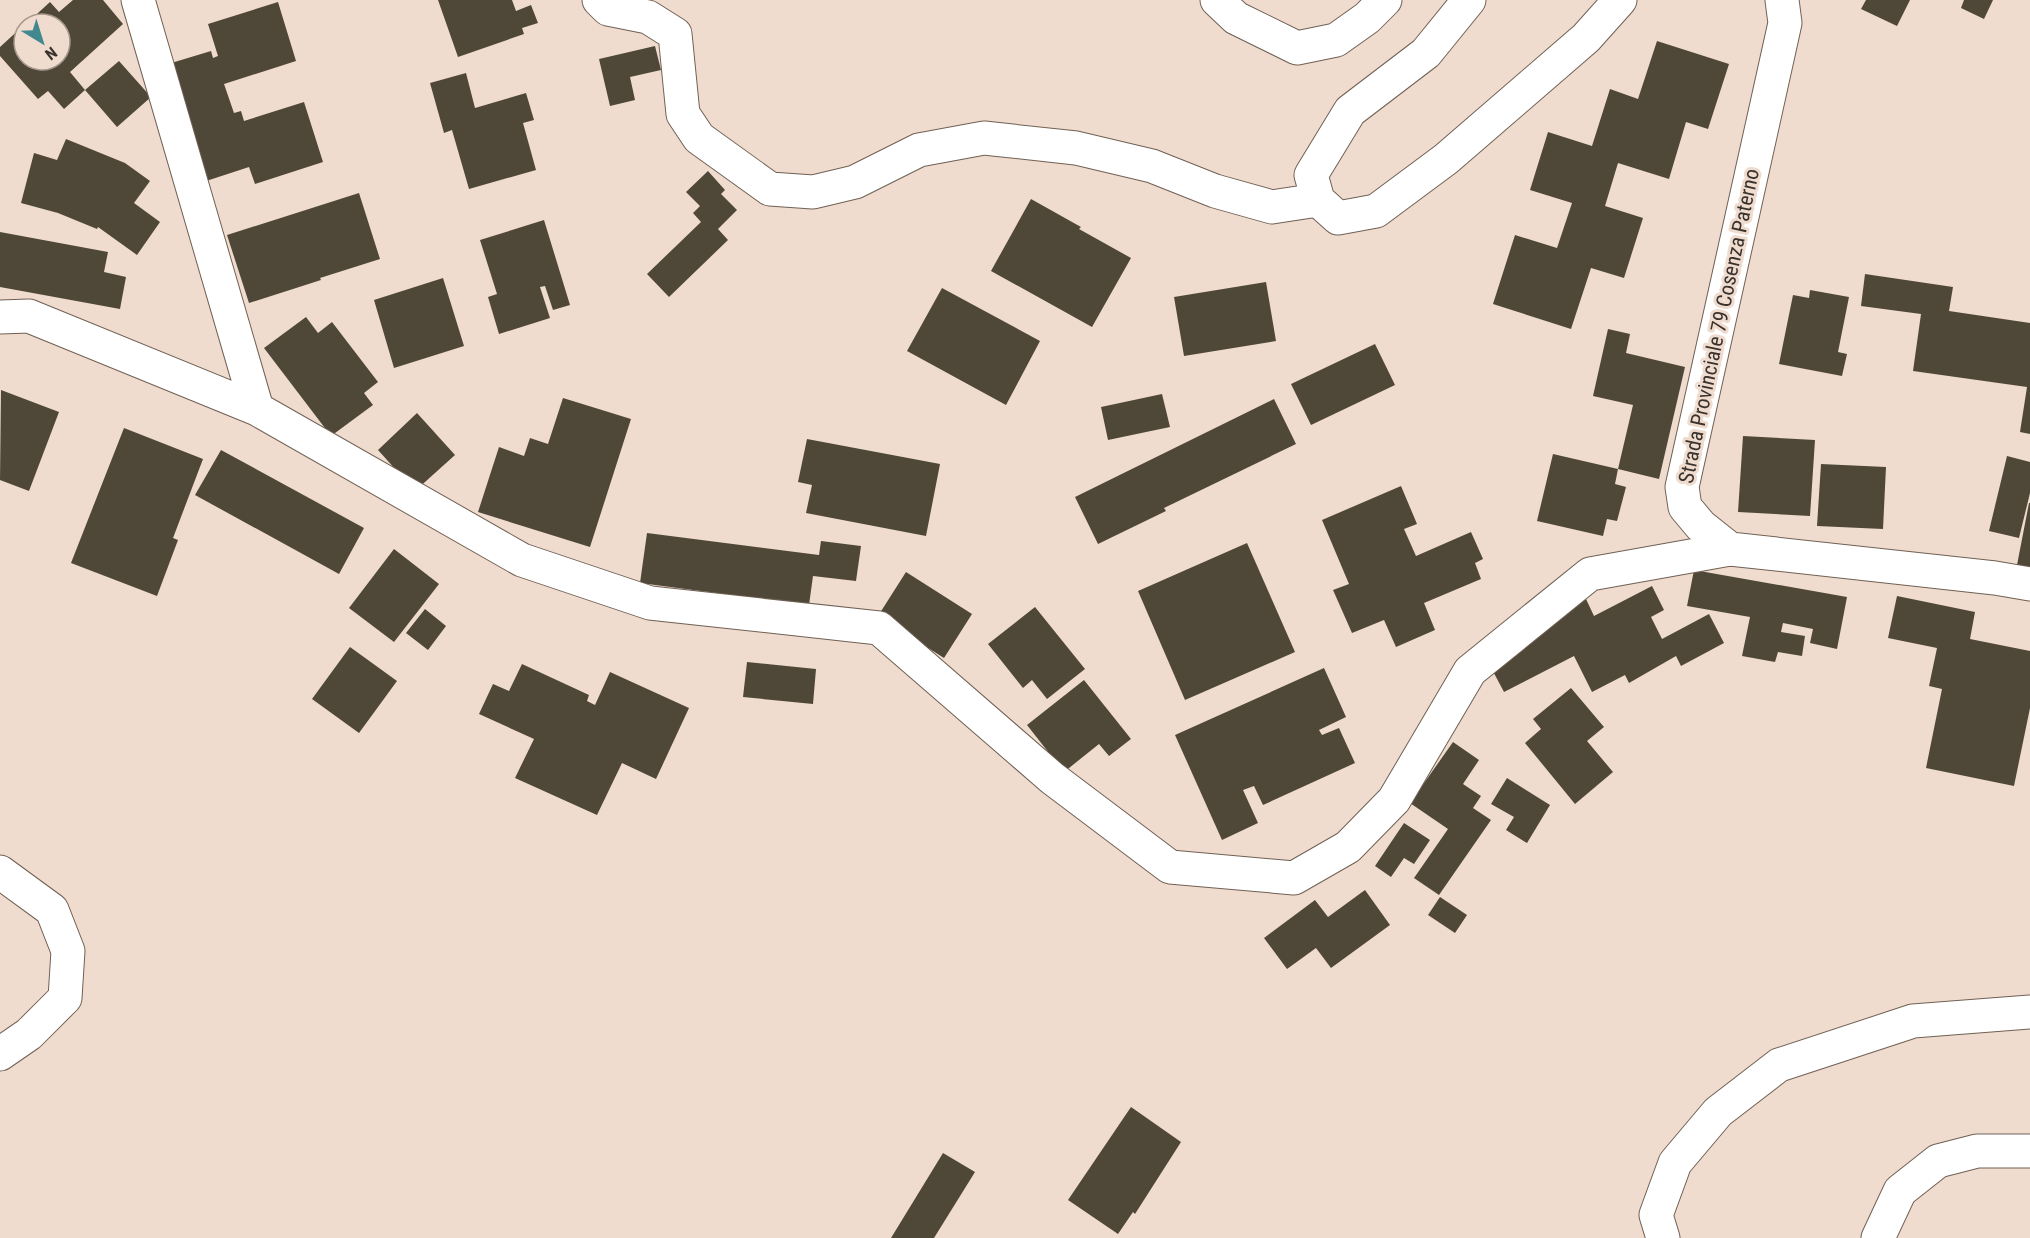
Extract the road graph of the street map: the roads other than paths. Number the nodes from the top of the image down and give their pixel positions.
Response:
1 (138, 0) edge
2 (599, 0) edge
3 (1217, 0) edge
4 (1385, 0) edge
5 (1469, 0) edge
6 (1620, 0) edge
7 (1782, 0) edge
8 (1318, 200) junction
9 (0, 317) edge
10 (257, 409) junction
11 (1730, 549) junction
12 (2030, 584) edge
13 (0, 872) edge
14 (2030, 1012) edge
15 (0, 1054) edge
16 (2030, 1152) edge
17 (1664, 1238) edge
18 (1878, 1238) edge

1 - 10 street
2 - 8 street
3 - 4 street
5 - 8 street
6 - 8 street
7 - 11 street, Strada Provinciale 79 Cosenza Paterno
9 - 10 street
10 - 11 street
11 - 12 street
13 - 15 street
14 - 17 street
16 - 18 street

